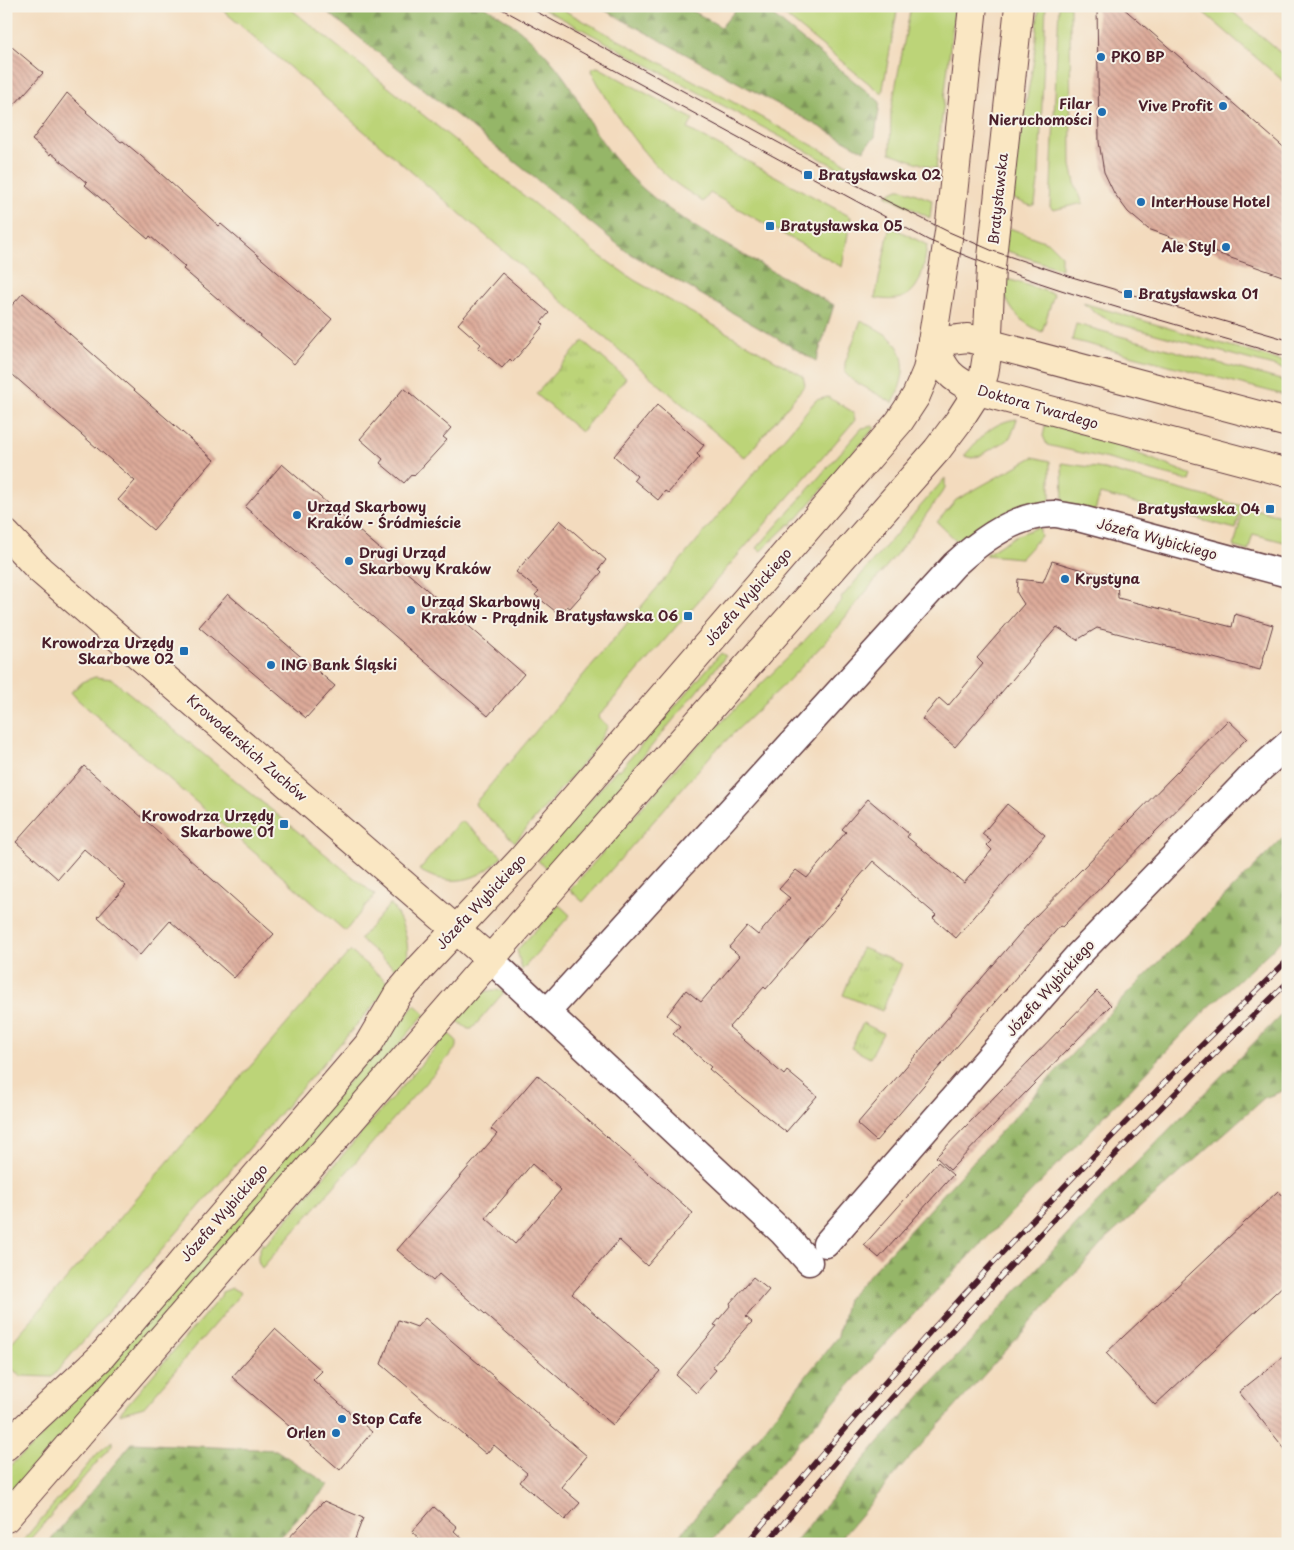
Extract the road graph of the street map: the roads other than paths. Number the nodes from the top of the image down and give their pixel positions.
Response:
1 (973, 6) edge
2 (1019, 6) edge
3 (932, 342) junction
4 (987, 343) junction
5 (978, 392) junction
6 (1288, 423) edge
7 (1288, 473) edge
8 (6, 534) edge
9 (1288, 574) edge
10 (1288, 744) edge
11 (456, 930) junction
12 (490, 959) junction
13 (547, 1012) junction
14 (6, 1446) edge
15 (6, 1518) edge

1 - 3 street
2 - 4 street, Bratysławska
3 - 4 street
3 - 5 street, Doktora Twardego
3 - 11 street, Józefa Wybickiego
4 - 5 street, Bratysławska
4 - 6 street
5 - 7 street, Doktora Twardego
5 - 12 street
8 - 11 street, Krowoderskich Zuchów
9 - 13 street, Józefa Wybickiego
10 - 13 street, Józefa Wybickiego
11 - 12 street, Krowoderskich Zuchów
11 - 14 street, Józefa Wybickiego
12 - 13 street, Józefa Wybickiego
12 - 15 street

